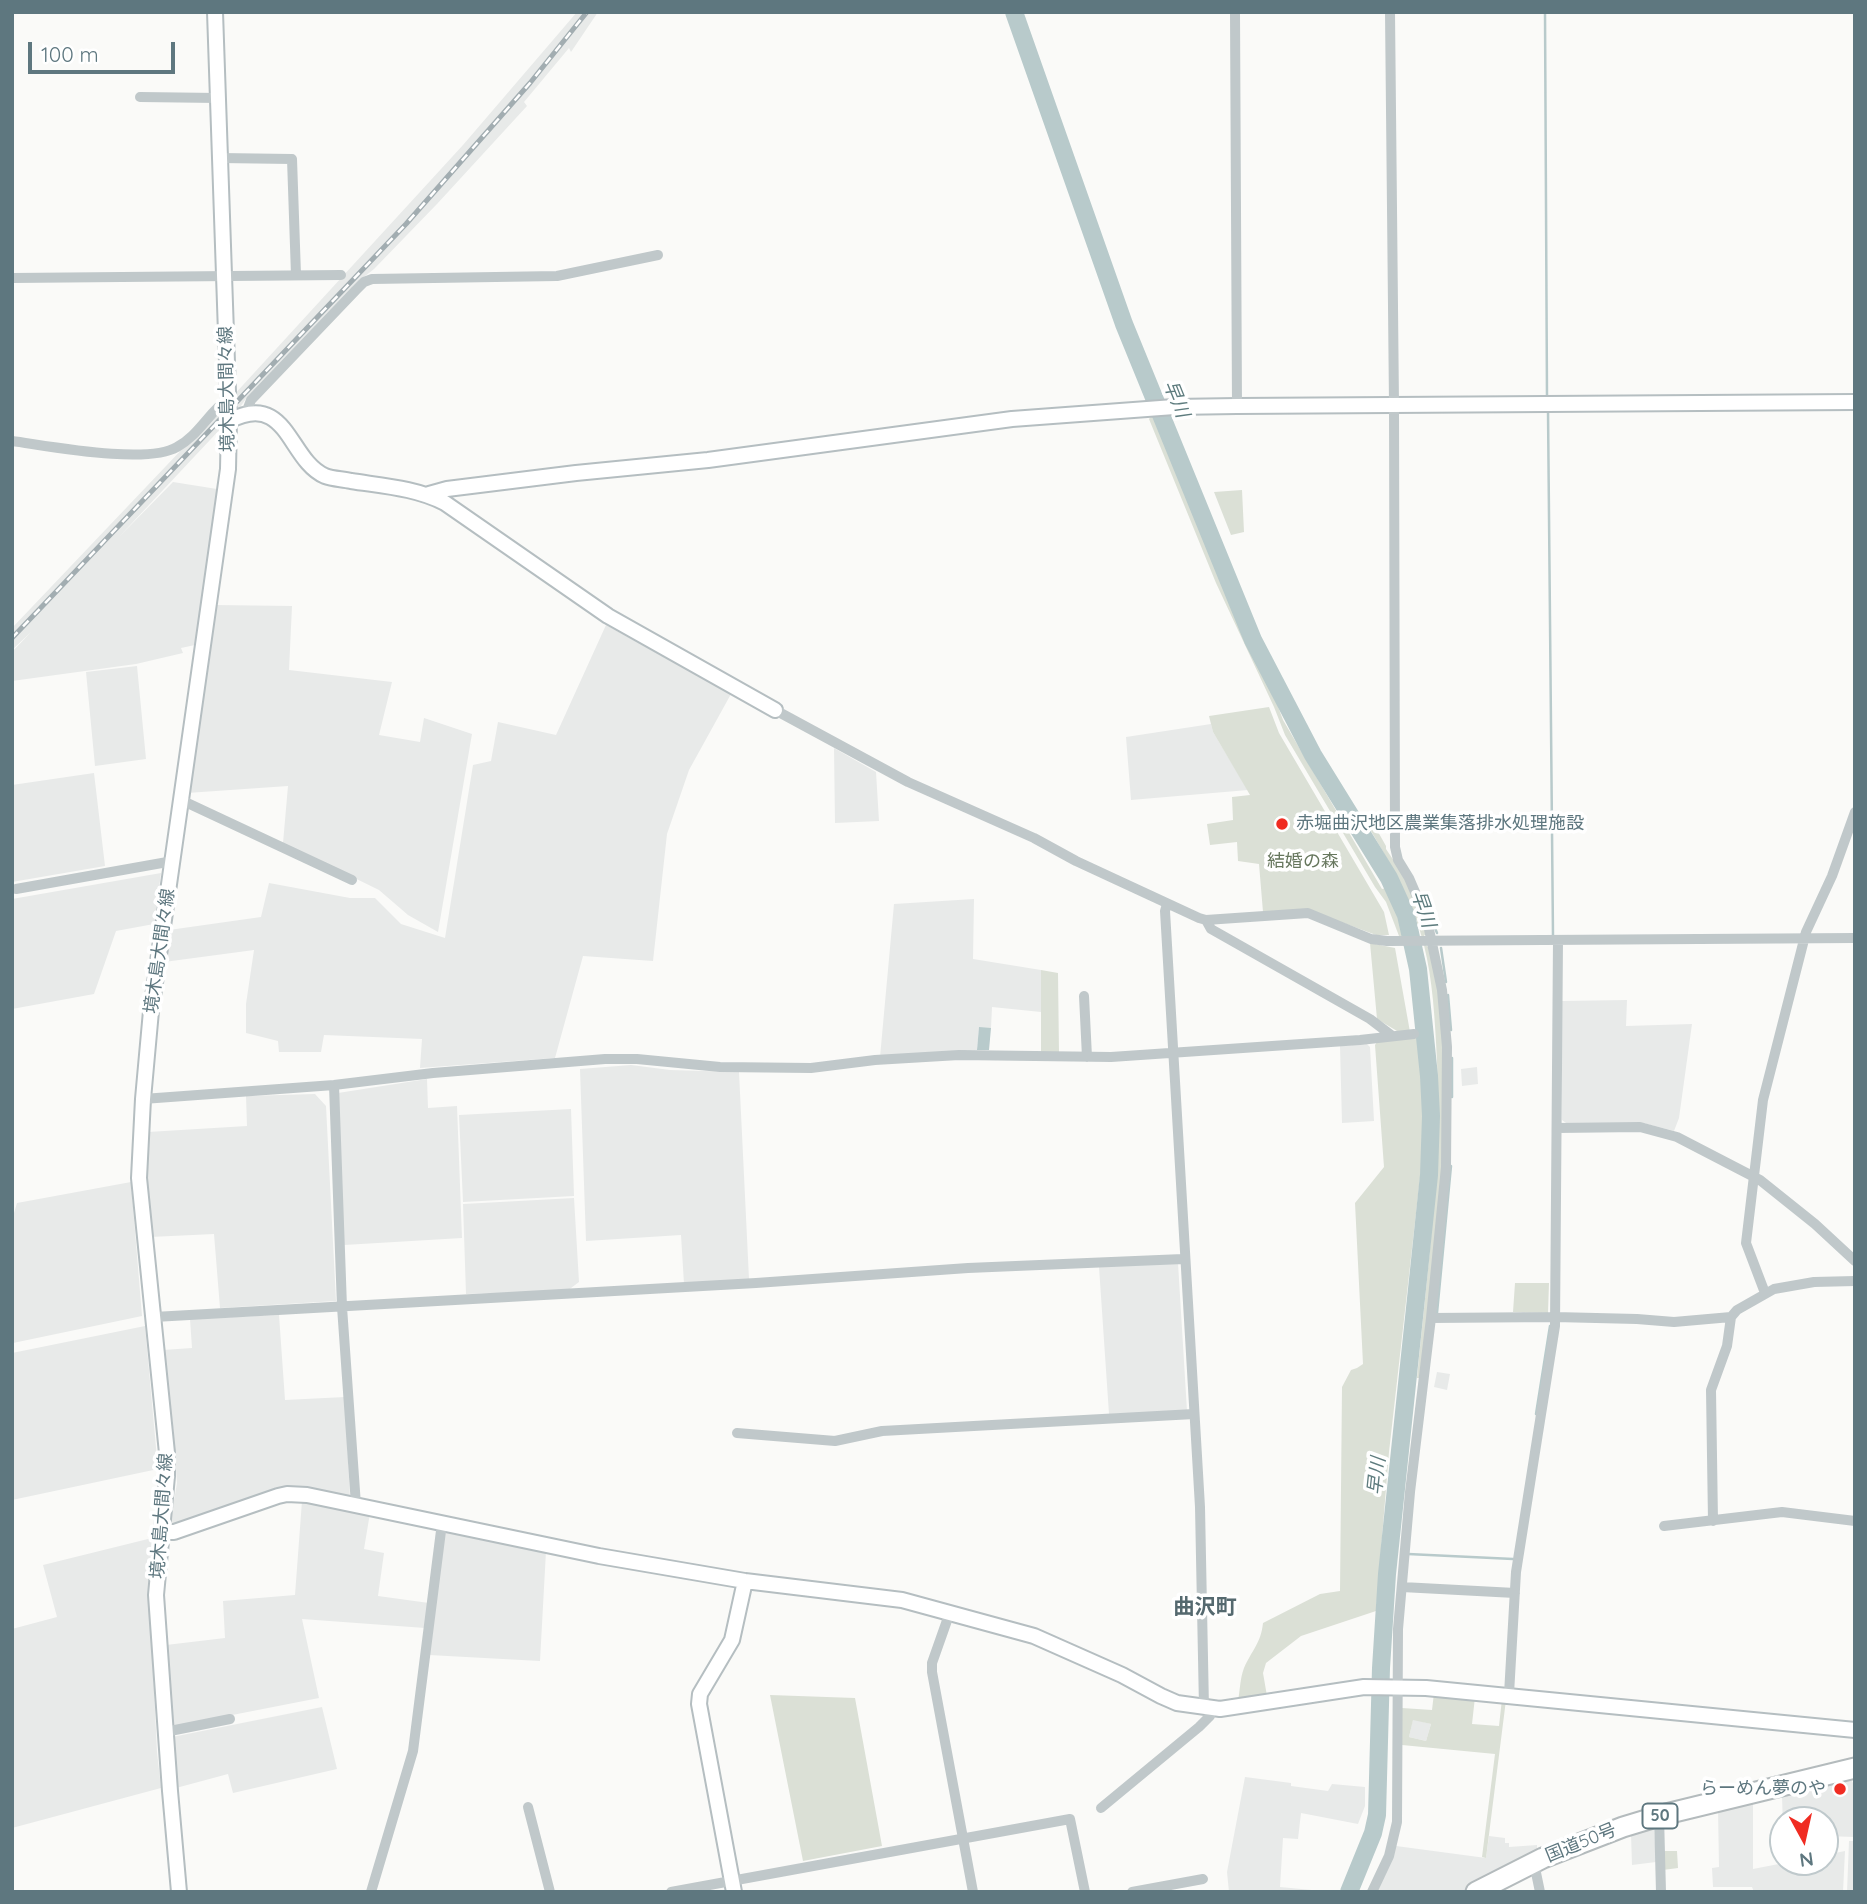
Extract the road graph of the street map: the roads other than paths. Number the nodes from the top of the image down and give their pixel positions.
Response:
1 (215, 12) edge
2 (1235, 12) edge
3 (1390, 12) edge
4 (140, 97) dead end
5 (218, 98) junction
6 (220, 158) junction
7 (658, 255) dead end
8 (296, 275) junction
9 (341, 275) dead end
10 (224, 276) junction
11 (12, 278) edge
12 (228, 399) junction
13 (1855, 402) edge
14 (1394, 405) junction
15 (1237, 406) junction
16 (246, 413) junction
17 (229, 421) junction
18 (12, 441) edge
19 (429, 494) junction
20 (775, 710) joint
21 (181, 800) junction
22 (1855, 812) edge
23 (173, 861) junction
24 (352, 880) dead end
25 (16, 888) dead end
26 (1167, 904) junction
27 (1206, 920) junction
28 (1855, 937) edge
29 (1804, 938) junction
30 (1558, 940) junction
31 (1430, 941) junction
32 (1084, 996) dead end
33 (1414, 1034) dead end
34 (1391, 1035) junction
35 (1173, 1051) junction
36 (1087, 1057) junction
37 (334, 1085) junction
38 (143, 1099) junction
39 (1557, 1128) junction
40 (1753, 1176) junction
41 (1184, 1259) junction
42 (1855, 1261) edge
43 (1855, 1282) edge
44 (1765, 1293) junction
45 (342, 1307) junction
46 (153, 1317) junction
47 (1555, 1317) junction
48 (1731, 1317) junction
49 (1431, 1318) junction
50 (1194, 1414) junction
51 (737, 1433) dead end
52 (356, 1505) junction
53 (1713, 1521) junction
54 (1855, 1521) edge
55 (442, 1523) junction
56 (1664, 1526) dead end
57 (162, 1532) junction
58 (745, 1581) junction
59 (1402, 1587) junction
60 (1515, 1593) junction
61 (950, 1612) junction
62 (1396, 1687) junction
63 (1509, 1694) junction
64 (1208, 1708) junction
65 (230, 1719) dead end
66 (1855, 1730) edge
67 (165, 1732) junction
68 (1855, 1769) edge
69 (528, 1807) dead end
70 (1101, 1808) dead end
71 (1659, 1816) junction
72 (963, 1837) junction
73 (1534, 1863) junction
74 (1203, 1879) dead end
75 (733, 1886) edge
76 (179, 1892) edge
77 (372, 1892) edge
78 (550, 1892) edge
79 (671, 1892) edge
80 (973, 1892) edge
81 (1085, 1892) edge
82 (1132, 1892) edge
83 (1372, 1892) edge
84 (1476, 1892) edge
85 (1540, 1892) edge
86 (1661, 1892) edge

1 - 5 street, 境木島大間々線
2 - 15 street
3 - 14 street
4 - 5 street
5 - 6 street, 境木島大間々線
6 - 8 street
6 - 10 street, 境木島大間々線
7 - 16 street
8 - 9 street
8 - 10 street
10 - 11 street
10 - 12 street, 境木島大間々線
12 - 17 street, 境木島大間々線
12 - 18 street
13 - 14 street
14 - 15 street
14 - 31 street
15 - 19 street
16 - 17 street
16 - 19 street
17 - 21 street, 境木島大間々線
19 - 20 street
20 - 26 street
21 - 23 street, 境木島大間々線
21 - 24 street
22 - 29 street
23 - 25 street
23 - 38 street, 境木島大間々線
26 - 27 street
26 - 35 street
27 - 31 street
27 - 34 street
28 - 29 street
29 - 30 street
29 - 40 street
30 - 31 street
30 - 39 street
31 - 49 street
32 - 36 street
33 - 34 street
34 - 35 street
35 - 36 street
35 - 41 street
36 - 37 street
37 - 38 street
37 - 45 street
38 - 46 street, 境木島大間々線
39 - 40 street
39 - 47 street
40 - 42 street
40 - 44 street
41 - 45 street
41 - 50 street
43 - 44 street
44 - 48 street
45 - 46 street
45 - 52 street
46 - 57 street, 境木島大間々線
47 - 48 street
47 - 49 street
47 - 60 street
48 - 53 street
49 - 59 street
50 - 51 street
50 - 64 street
52 - 55 street
52 - 57 street
53 - 54 street
53 - 56 street
55 - 58 street
55 - 77 street
57 - 67 street, 境木島大間々線
58 - 61 street
58 - 75 street
59 - 60 street
59 - 62 street
60 - 63 street
61 - 64 street
61 - 72 street
62 - 63 street
62 - 64 street
62 - 83 street
63 - 66 street
64 - 70 street
65 - 67 street
67 - 76 street, 境木島大間々線
68 - 71 highway, 国道50号 / 50
69 - 78 street
71 - 73 highway, 国道50号 / 50
71 - 86 street
72 - 75 street
72 - 80 street
72 - 81 street
73 - 84 highway, 国道50号 / 50
73 - 85 street
74 - 82 street
75 - 79 street

